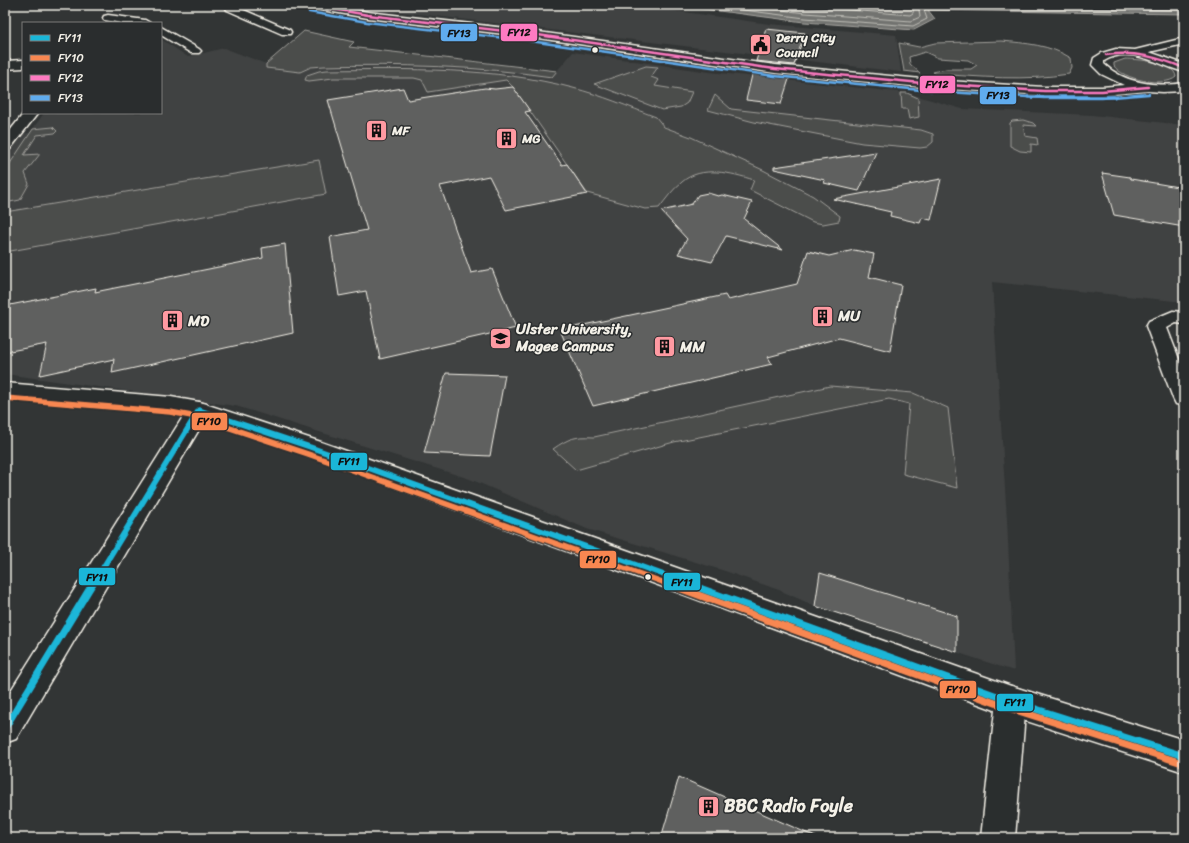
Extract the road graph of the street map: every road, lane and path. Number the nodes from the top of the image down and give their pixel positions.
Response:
1 (237, 5) edge
2 (310, 5) edge
3 (115, 9) dead end
4 (106, 20) edge
5 (131, 22) edge
6 (162, 31) edge
7 (286, 32) dead end
8 (1184, 41) edge
9 (195, 51) dead end
10 (1127, 53) junction
11 (22, 64) edge
12 (5, 65) edge
13 (1184, 68) edge
14 (1093, 75) junction
15 (1148, 87) junction
16 (1184, 87) edge
17 (1044, 91) junction
18 (30, 114) edge
19 (5, 146) edge
20 (1184, 318) edge
21 (5, 391) edge
22 (1184, 398) edge
23 (199, 410) junction
24 (1011, 701) junction
25 (5, 728) edge
26 (1184, 756) edge
27 (998, 838) edge

1 - 7 main road
2 - 17 main road
3 - 4 main road
4 - 5 main road
6 - 9 main road
8 - 10 main road
10 - 13 main road
10 - 14 main road
11 - 12 main road
14 - 15 main road
14 - 17 main road
15 - 16 main road
15 - 17 main road
18 - 19 main road
20 - 22 main road
21 - 23 main road
23 - 24 main road
23 - 25 main road
24 - 26 main road
24 - 27 main road

